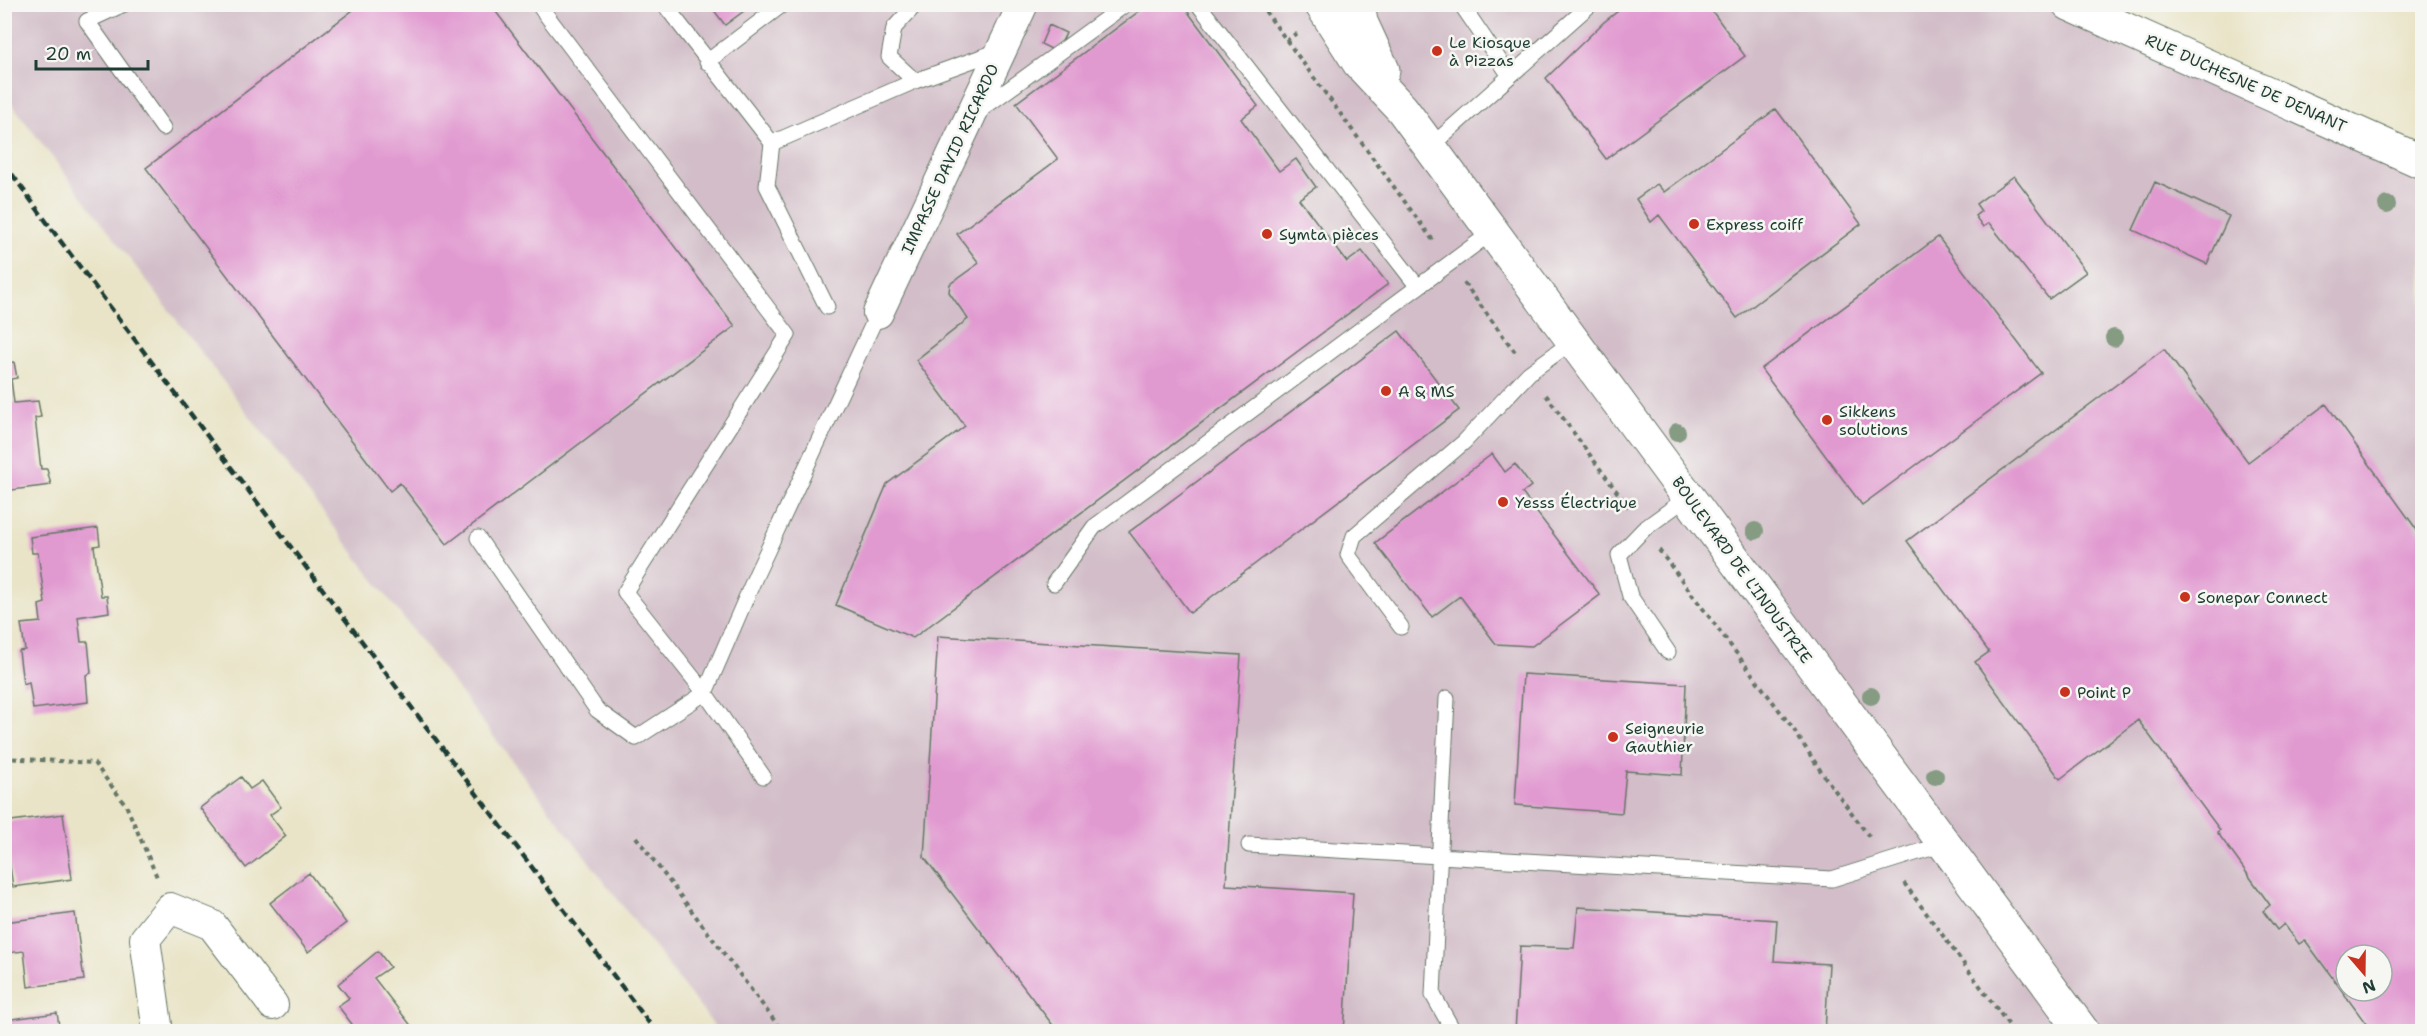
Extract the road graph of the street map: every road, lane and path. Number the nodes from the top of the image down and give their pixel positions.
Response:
1 (124, 4) edge
2 (538, 4) edge
3 (664, 4) edge
4 (783, 4) edge
5 (916, 4) edge
6 (1023, 4) edge
7 (1126, 4) edge
8 (1198, 4) edge
9 (1321, 4) edge
10 (1358, 4) edge
11 (1461, 4) edge
12 (1591, 4) edge
13 (2069, 4) edge
14 (1002, 50) junction
15 (707, 62) junction
16 (1510, 76) junction
17 (915, 81) junction
18 (1402, 109) junction
19 (969, 118) junction
20 (163, 128) dead end
21 (772, 143) junction
22 (1430, 147) junction
23 (2422, 162) edge
24 (1492, 232) junction
25 (1418, 286) junction
26 (827, 307) dead end
27 (878, 313) joint
28 (1573, 341) junction
29 (1688, 497) junction
30 (478, 538) dead end
31 (1054, 583) dead end
32 (1401, 627) dead end
33 (1668, 652) dead end
34 (705, 693) junction
35 (1447, 698) dead end
36 (4, 758) edge
37 (763, 776) dead end
38 (636, 837) dead end
39 (1944, 844) junction
40 (1249, 845) dead end
41 (1440, 856) junction
42 (170, 908) junction
43 (273, 1005) dead end
44 (1450, 1025) dead end
45 (158, 1032) edge
46 (783, 1032) edge
47 (2083, 1032) edge

1 - 20 lane
2 - 34 lane
3 - 15 lane
4 - 15 lane
5 - 17 lane
6 - 14 street, IMPASSE DAVID RICARDO
7 - 19 lane
8 - 25 lane
9 - 18 main road, BOULEVARD DE L'INDUSTRIE
10 - 18 main road, BOULEVARD DE L'INDUSTRIE
11 - 16 lane
12 - 16 lane
13 - 23 main road, RUE DUCHESNE DE DENANT
14 - 17 lane
14 - 19 street, IMPASSE DAVID RICARDO
15 - 21 lane
16 - 22 lane
17 - 21 lane
18 - 22 main road, BOULEVARD DE L'INDUSTRIE
19 - 27 street, IMPASSE DAVID RICARDO
21 - 26 lane
22 - 24 main road, BOULEVARD DE L'INDUSTRIE
24 - 25 lane
24 - 28 main road, BOULEVARD DE L'INDUSTRIE
25 - 31 lane
27 - 34 lane
28 - 29 main road, BOULEVARD DE L'INDUSTRIE
28 - 32 lane
29 - 33 lane
29 - 39 main road, BOULEVARD DE L'INDUSTRIE
30 - 34 lane
34 - 37 lane
35 - 41 lane
36 - 42 path
38 - 46 path
39 - 41 lane
39 - 47 main road, BOULEVARD DE L'INDUSTRIE
40 - 41 lane
41 - 44 lane
42 - 43 street
42 - 45 street

